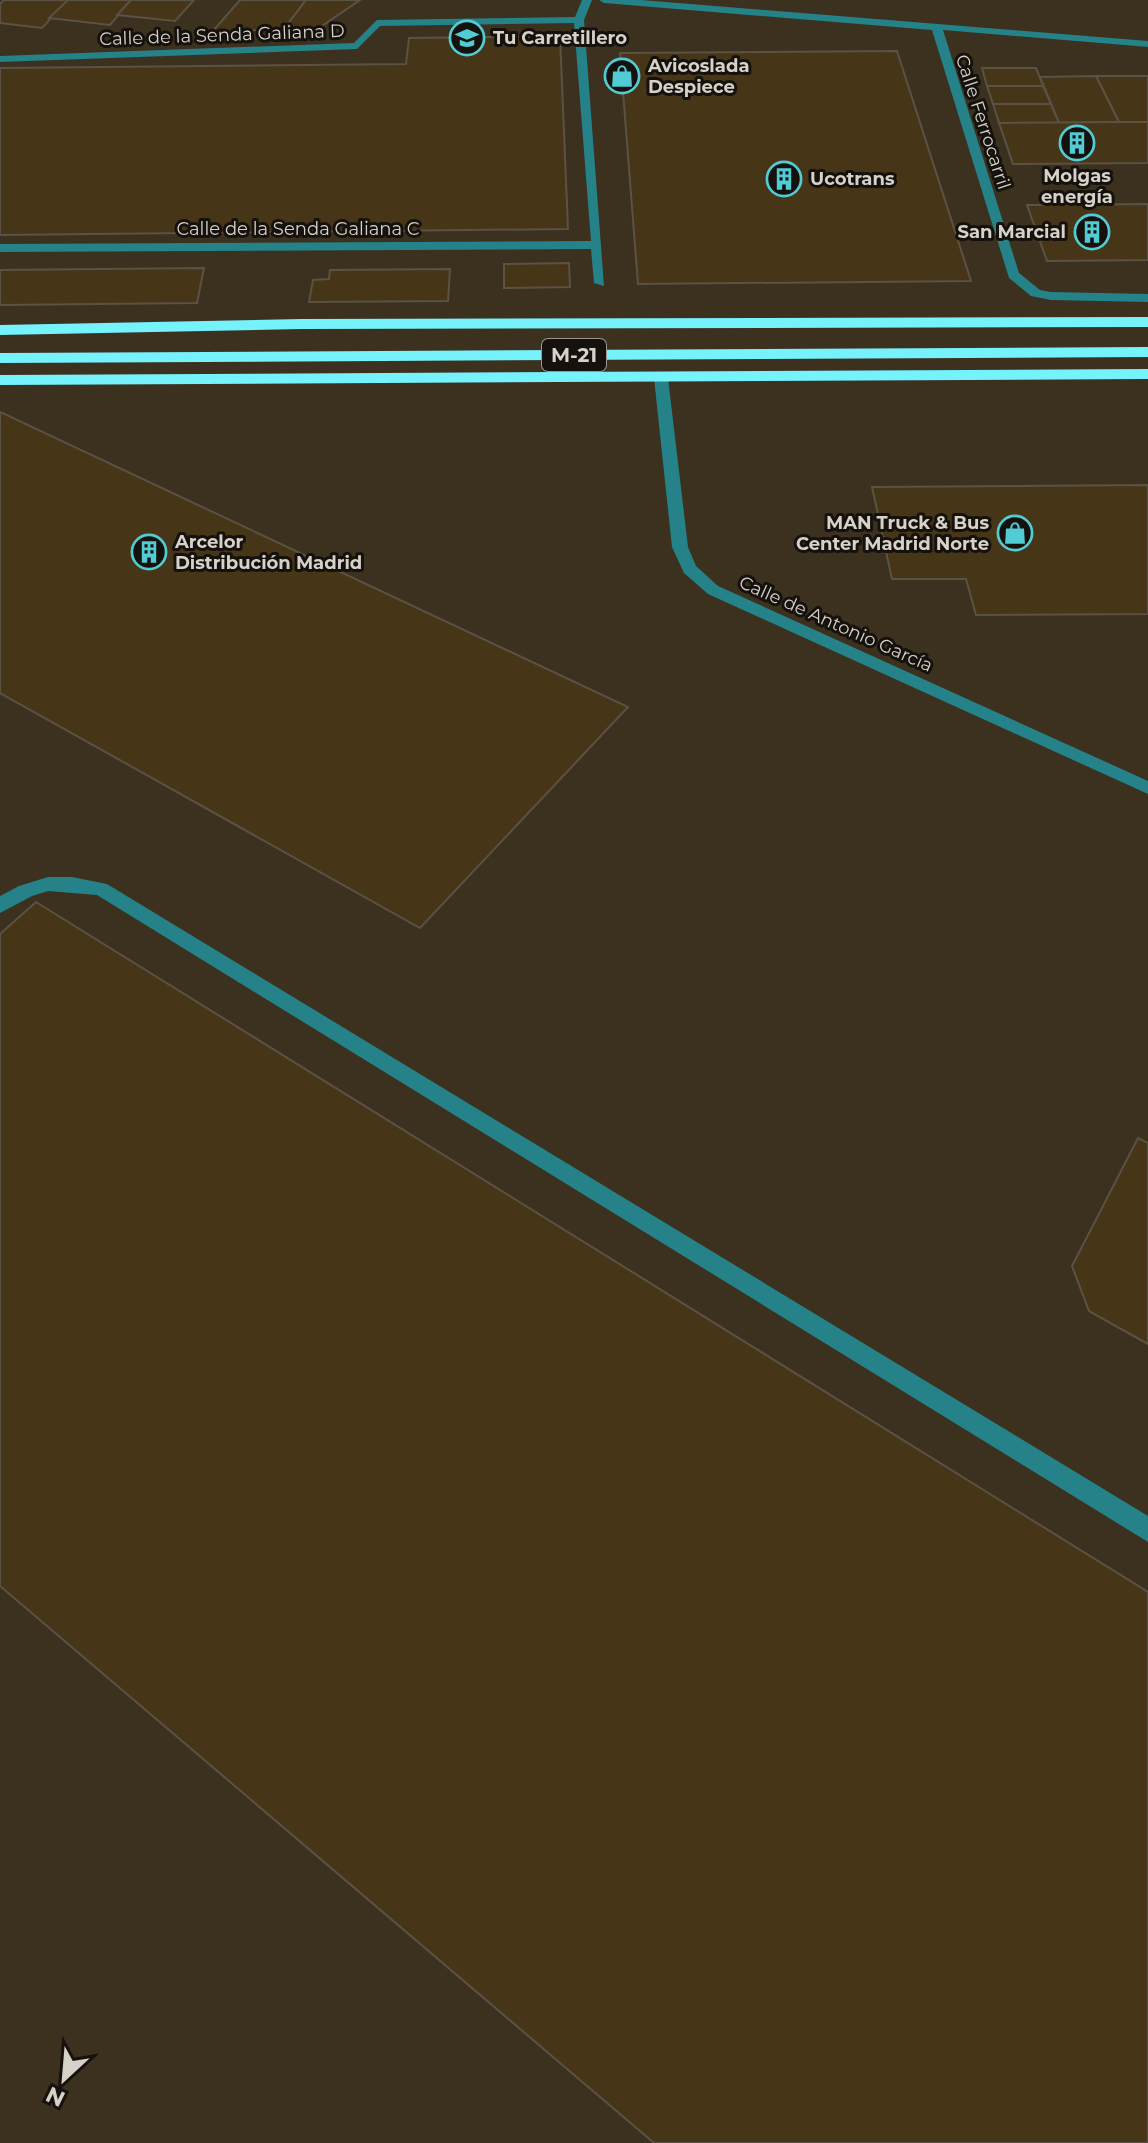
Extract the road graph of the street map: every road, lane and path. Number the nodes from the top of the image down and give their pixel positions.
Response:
1 (587, 0) edge
2 (604, 0) edge
3 (579, 20) junction
4 (936, 26) junction
5 (1148, 44) edge
6 (0, 59) edge
7 (596, 245) junction
8 (0, 248) edge
9 (600, 283) dead end
10 (1148, 298) edge
11 (0, 315) edge
12 (1148, 322) edge
13 (301, 324) junction
14 (0, 330) edge
15 (1148, 352) edge
16 (0, 358) edge
17 (1148, 374) edge
18 (661, 378) junction
19 (0, 380) edge
20 (1148, 788) edge
21 (0, 906) edge
22 (1148, 1530) edge

1 - 3 street
2 - 4 street, Calle Ferrocarril
3 - 6 street, Calle de la Senda Galiana D
3 - 7 street
4 - 5 street, Calle Ferrocarril
4 - 10 street, Calle Ferrocarril
7 - 8 street, Calle de la Senda Galiana C
7 - 9 street
11 - 13 highway
12 - 13 highway, M-21
13 - 14 highway, M-21
15 - 16 highway, M-21
17 - 18 highway
18 - 19 highway
18 - 20 street, Calle de Antonio García
21 - 22 street

